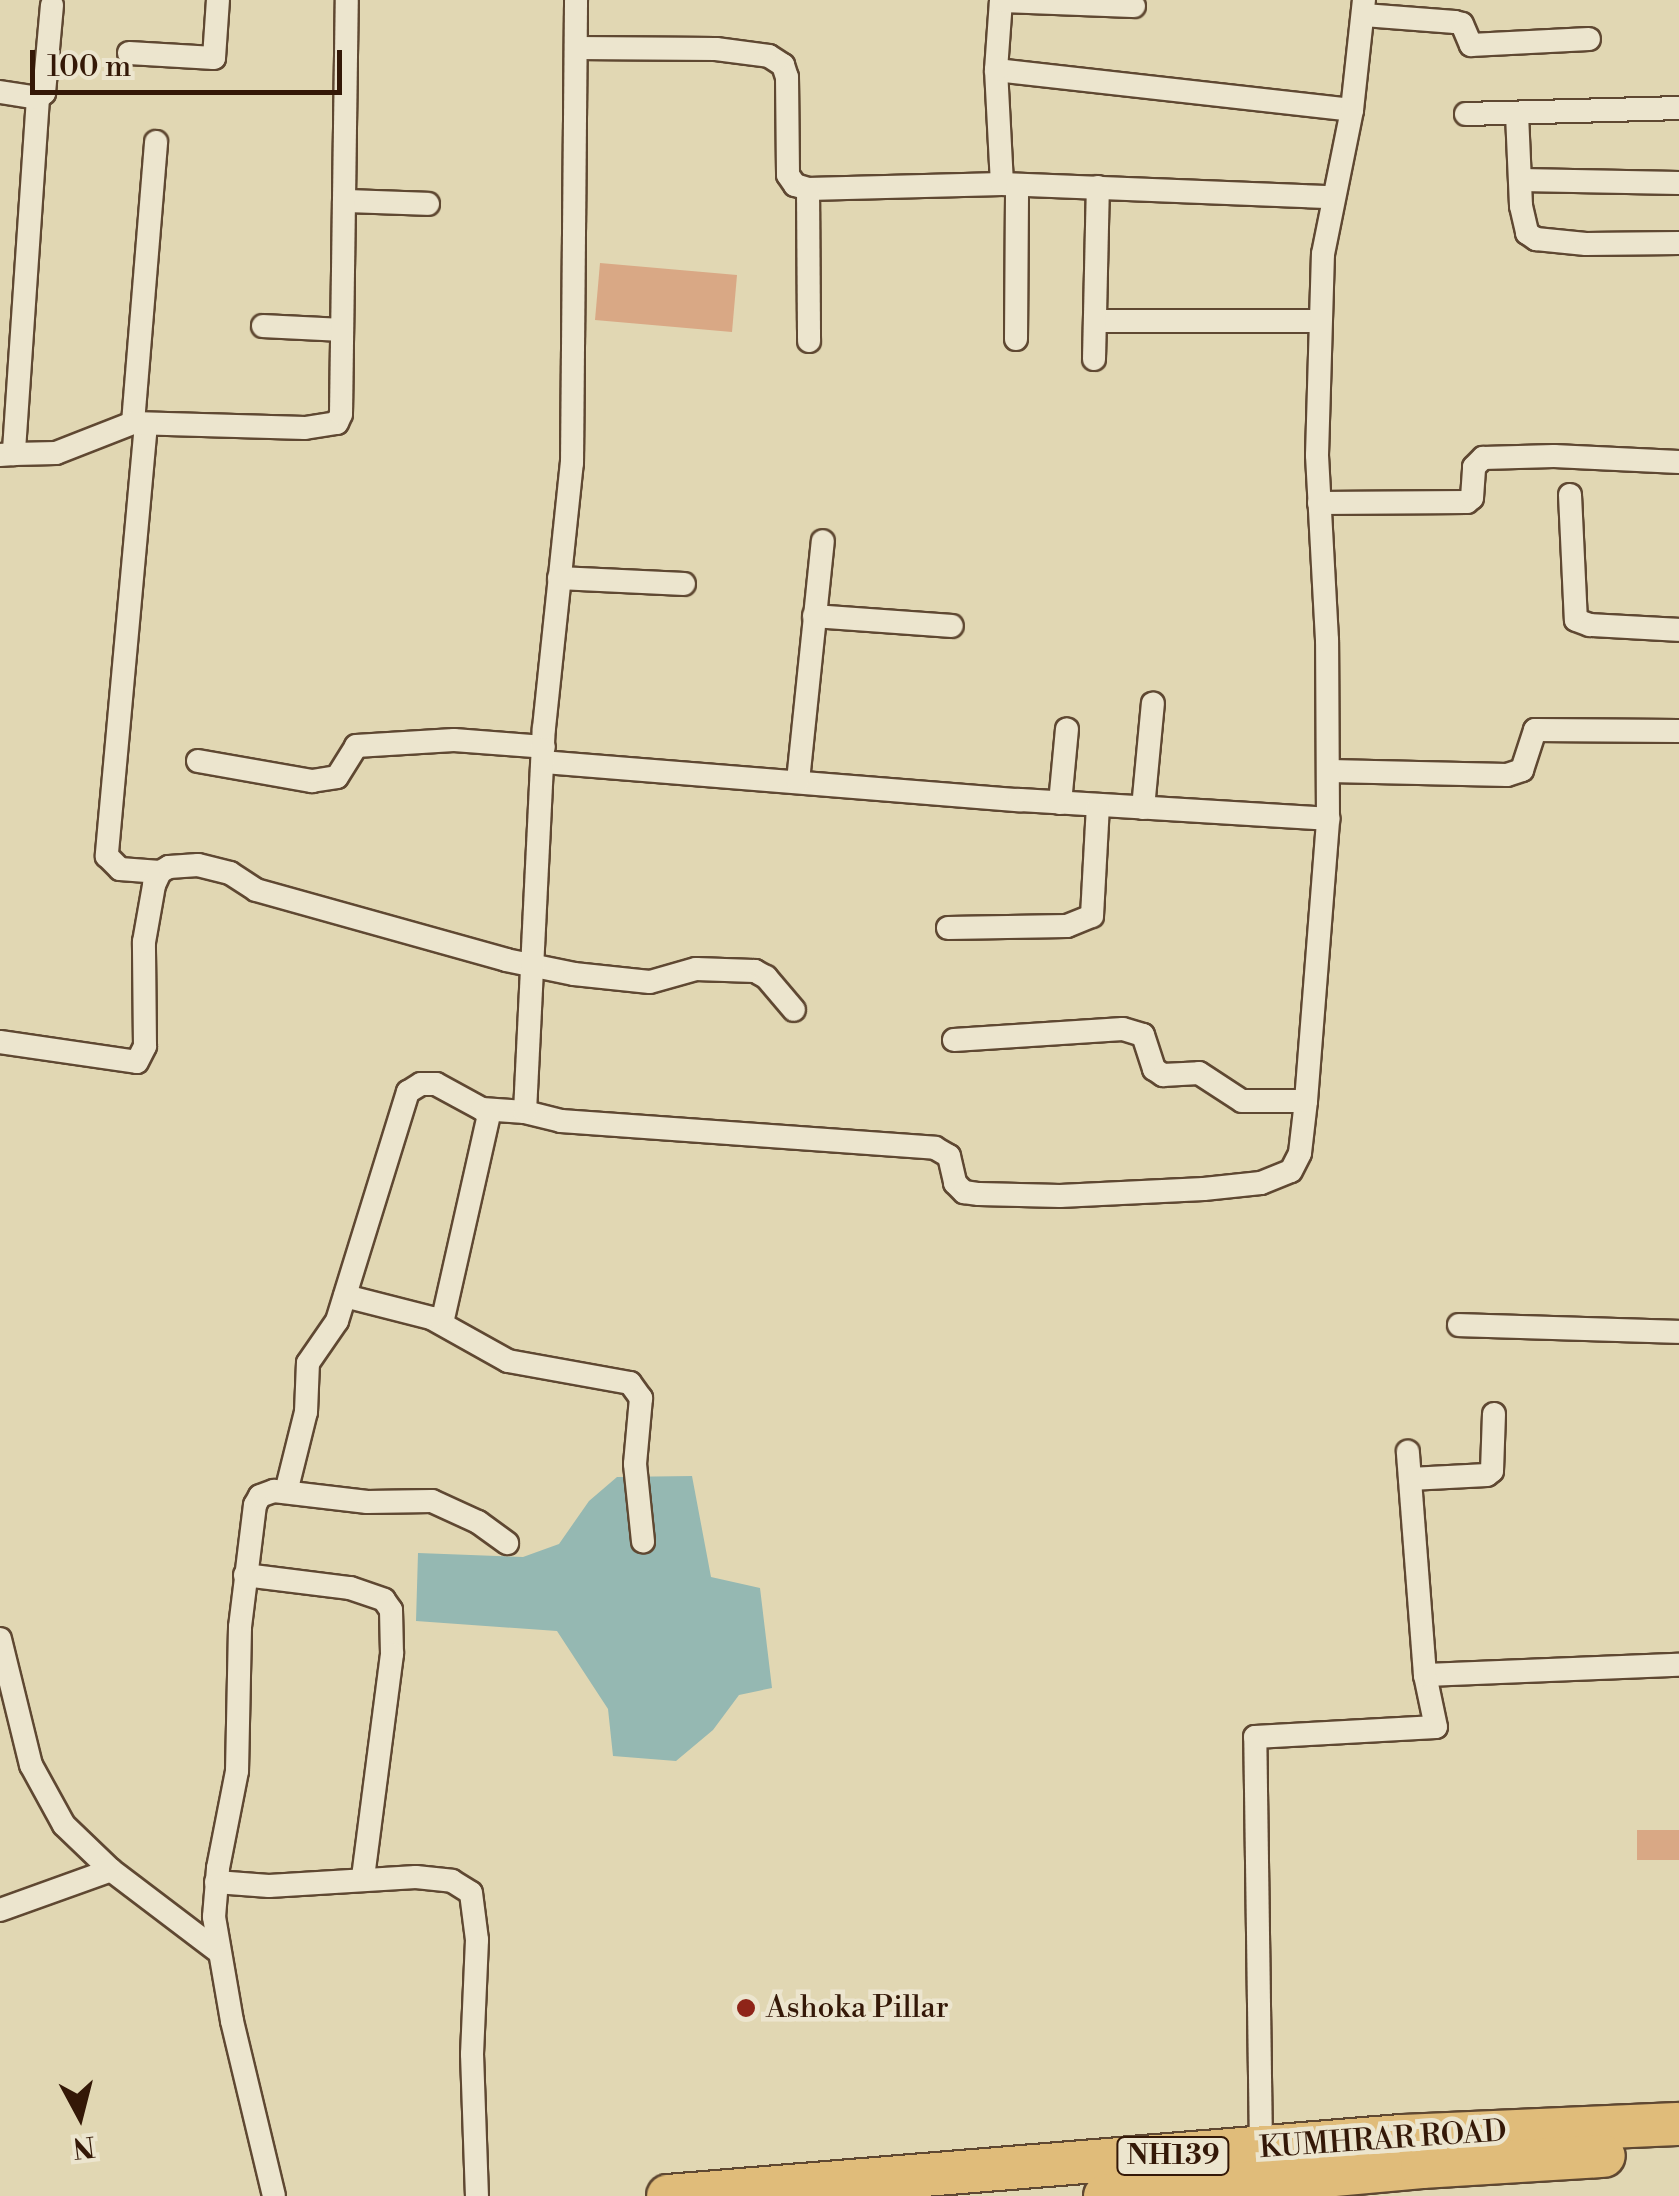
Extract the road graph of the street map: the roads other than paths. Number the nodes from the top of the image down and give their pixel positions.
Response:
1 (218, 0) edge
2 (347, 0) edge
3 (576, 0) edge
4 (1001, 0) edge
5 (52, 4) dead end
6 (1134, 6) dead end
7 (1364, 7) edge
8 (1590, 39) dead end
9 (576, 48) junction
10 (128, 52) dead end
11 (996, 70) junction
12 (0, 92) edge
13 (38, 98) junction
14 (1679, 108) edge
15 (1352, 110) junction
16 (1466, 114) dead end
17 (1517, 114) junction
18 (156, 142) dead end
19 (1521, 180) junction
20 (1679, 182) edge
21 (1010, 185) junction
22 (1098, 188) junction
23 (808, 189) junction
24 (1332, 197) junction
25 (344, 201) junction
26 (428, 204) dead end
27 (1679, 244) edge
28 (1095, 321) junction
29 (1320, 321) junction
30 (263, 326) dead end
31 (342, 330) junction
32 (1016, 339) dead end
33 (808, 341) dead end
34 (1094, 359) dead end
35 (139, 424) junction
36 (7, 454) edge
37 (1679, 462) edge
38 (1570, 496) dead end
39 (1319, 503) junction
40 (823, 541) dead end
41 (558, 578) junction
42 (684, 584) dead end
43 (814, 616) junction
44 (952, 626) dead end
45 (1679, 630) edge
46 (1153, 704) dead end
47 (1067, 729) dead end
48 (1679, 731) edge
49 (543, 754) junction
50 (198, 761) dead end
51 (1330, 770) junction
52 (798, 780) junction
53 (1060, 803) junction
54 (1098, 805) junction
55 (1143, 808) junction
56 (1328, 819) junction
57 (160, 872) junction
58 (948, 928) dead end
59 (534, 966) junction
60 (794, 1010) dead end
61 (954, 1040) dead end
62 (0, 1042) edge
63 (1306, 1101) junction
64 (490, 1110) junction
65 (525, 1112) junction
66 (345, 1296) junction
67 (442, 1322) junction
68 (1459, 1325) dead end
69 (1679, 1332) edge
70 (1494, 1414) dead end
71 (1408, 1452) dead end
72 (1410, 1479) junction
73 (286, 1492) junction
74 (643, 1542) dead end
75 (507, 1543) dead end
76 (245, 1576) junction
77 (0, 1640) edge
78 (1679, 1665) edge
79 (1425, 1675) junction
80 (111, 1870) junction
81 (364, 1878) junction
82 (216, 1882) junction
83 (0, 1910) edge
84 (219, 1952) junction
85 (1679, 2124) edge
86 (1262, 2148) junction
87 (1679, 2152) edge
88 (1158, 2175) junction
89 (274, 2196) edge
90 (477, 2196) edge
91 (668, 2196) edge
92 (1105, 2196) edge

1 - 10 street
2 - 25 street
3 - 9 street
4 - 6 street
4 - 11 street
5 - 13 street
7 - 8 street
7 - 15 street
9 - 23 street
9 - 41 street
11 - 15 street
11 - 21 street
12 - 13 street
13 - 36 street
14 - 17 street
15 - 24 street
16 - 17 street
17 - 19 street
18 - 35 street
19 - 20 street
19 - 27 street
21 - 22 street
21 - 23 street
21 - 32 street
22 - 24 street
22 - 28 street
23 - 33 street
24 - 29 street
25 - 26 street
25 - 31 street
28 - 29 street
28 - 34 street
29 - 39 street
30 - 31 street
31 - 35 street
35 - 36 street
35 - 57 street
37 - 39 street
38 - 45 street
39 - 51 street
40 - 43 street
41 - 42 street
41 - 49 street
43 - 44 street
43 - 52 street
46 - 55 street
47 - 53 street
48 - 51 street
49 - 50 street
49 - 52 street
49 - 59 street
51 - 56 street
52 - 53 street
53 - 54 street
54 - 55 street
54 - 58 street
55 - 56 street
56 - 63 street
57 - 59 street
57 - 62 street
59 - 60 street
59 - 65 street
61 - 63 street
63 - 65 street
64 - 65 street
64 - 66 street
64 - 67 street
66 - 67 street
66 - 73 street
67 - 74 street
68 - 69 street
70 - 72 street
71 - 72 street
72 - 79 street
73 - 75 street
73 - 76 street
76 - 81 street
76 - 82 street
77 - 80 street
78 - 79 street
79 - 86 street
80 - 83 street
80 - 84 street
81 - 82 street
81 - 90 street
82 - 84 street
84 - 89 street
85 - 86 highway, KUMHRAR ROAD / NH139
86 - 88 highway, KUMHRAR ROAD / NH139
87 - 88 highway, KUMHRAR ROAD / NH139
88 - 91 highway, KUMHRAR ROAD / NH139
88 - 92 highway, KUMHRAR ROAD / NH139

